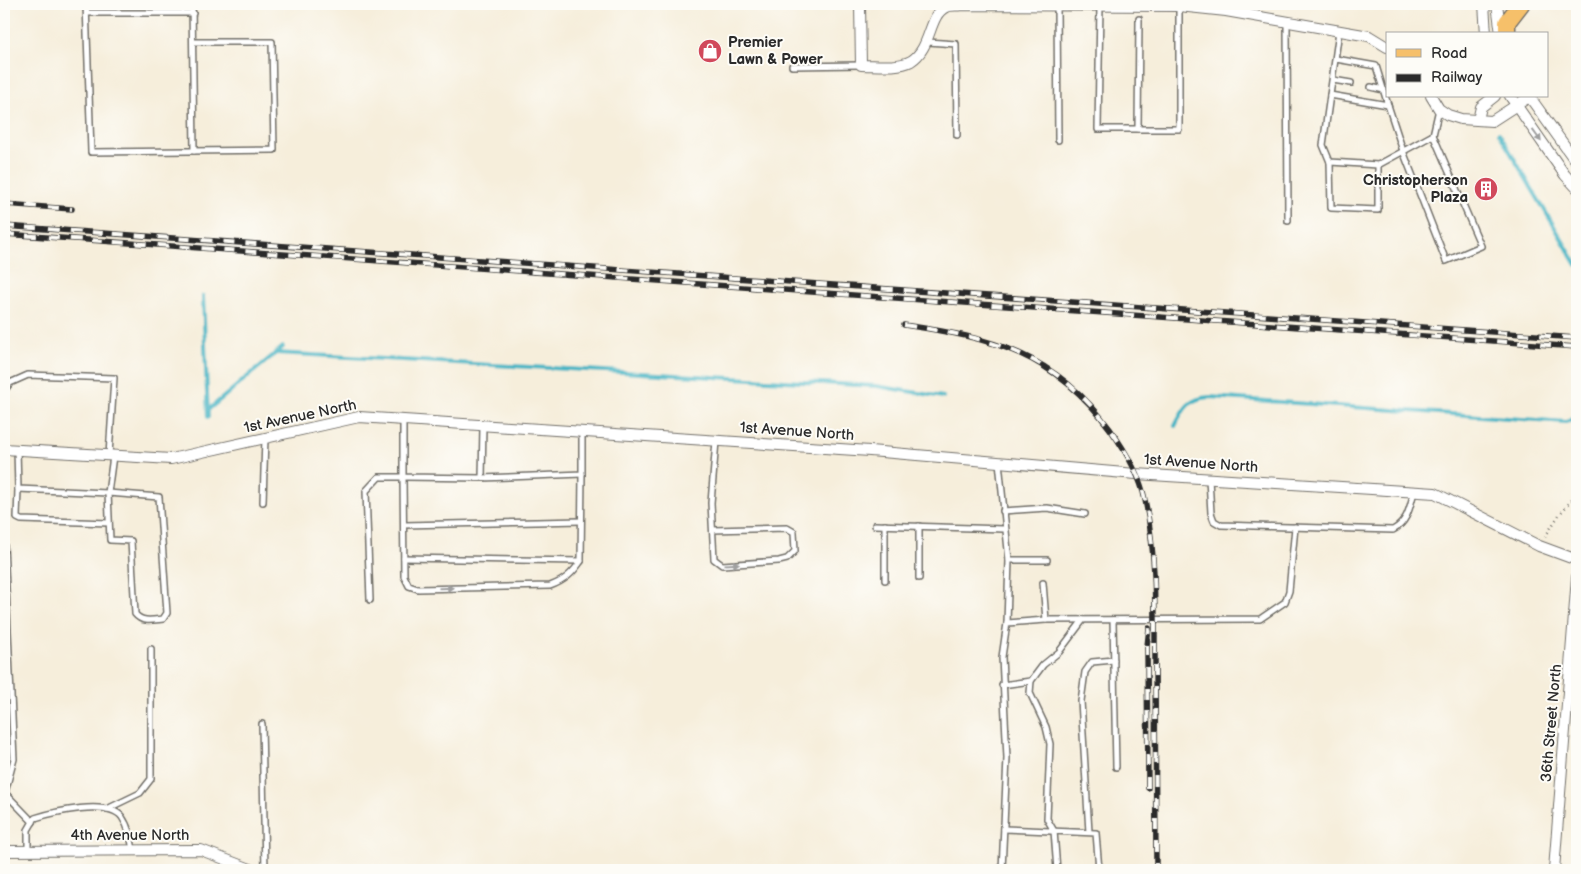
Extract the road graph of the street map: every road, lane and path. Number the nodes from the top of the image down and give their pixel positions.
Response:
1 (86, 4) edge
2 (192, 4) edge
3 (860, 4) edge
4 (1100, 4) edge
5 (1484, 4) edge
6 (1497, 4) edge
7 (1521, 4) edge
8 (1057, 5) edge
9 (1179, 6) junction
10 (86, 13) junction
11 (193, 13) junction
12 (1139, 19) dead end
13 (1287, 22) junction
14 (1339, 31) junction
15 (1486, 32) edge
16 (1500, 32) edge
17 (1507, 32) edge
18 (194, 42) junction
19 (928, 42) junction
20 (1386, 47) edge
21 (1336, 59) junction
22 (861, 65) junction
23 (792, 66) dead end
24 (1333, 80) junction
25 (1350, 83) dead end
26 (1371, 87) dead end
27 (1384, 90) junction
28 (1330, 95) junction
29 (1386, 98) edge
30 (1386, 98) edge
31 (1432, 98) edge
32 (1492, 98) edge
33 (1511, 98) edge
34 (1527, 98) edge
35 (1530, 98) edge
36 (1388, 105) junction
37 (1516, 107) junction
38 (1439, 109) junction
39 (1478, 120) junction
40 (1138, 129) junction
41 (957, 135) dead end
42 (1433, 135) junction
43 (1058, 140) dead end
44 (194, 151) junction
45 (1403, 151) junction
46 (1330, 162) junction
47 (1577, 163) edge
48 (1378, 165) junction
49 (1577, 188) edge
50 (1288, 221) dead end
51 (4, 391) edge
52 (403, 420) junction
53 (483, 425) junction
54 (582, 432) junction
55 (265, 438) junction
56 (716, 440) junction
57 (4, 449) edge
58 (17, 450) junction
59 (111, 455) junction
60 (999, 462) junction
61 (582, 474) junction
62 (404, 477) junction
63 (482, 478) junction
64 (1209, 478) junction
65 (18, 489) junction
66 (1414, 491) junction
67 (108, 493) junction
68 (1577, 494) edge
69 (263, 502) dead end
70 (1003, 511) junction
71 (1086, 514) dead end
72 (582, 521) junction
73 (109, 523) junction
74 (404, 525) junction
75 (875, 525) dead end
76 (885, 525) junction
77 (919, 526) junction
78 (1295, 527) junction
79 (1004, 529) junction
80 (713, 530) junction
81 (4, 545) edge
82 (1539, 546) junction
83 (404, 558) junction
84 (1009, 560) junction
85 (1047, 560) dead end
86 (1577, 560) edge
87 (581, 561) junction
88 (919, 578) dead end
89 (1577, 578) edge
90 (885, 580) dead end
91 (1043, 583) dead end
92 (370, 600) dead end
93 (1046, 620) junction
94 (1083, 620) junction
95 (1113, 620) junction
96 (1007, 623) junction
97 (151, 649) dead end
98 (1114, 660) junction
99 (1031, 681) junction
100 (1002, 685) junction
101 (4, 703) edge
102 (11, 703) junction
103 (262, 724) dead end
104 (1116, 767) dead end
105 (5, 794) edge
106 (107, 808) junction
107 (33, 822) junction
108 (1004, 829) junction
109 (1054, 830) junction
110 (1089, 832) junction
111 (133, 850) junction
112 (4, 851) edge
113 (28, 851) junction
114 (253, 870) edge
115 (265, 870) edge
116 (1002, 870) edge
117 (1057, 870) edge
118 (1099, 870) edge
119 (1554, 870) edge

1 - 10 lane
2 - 11 lane
3 - 22 street
4 - 8 street
4 - 9 street
4 - 40 lane
5 - 15 street
6 - 16 street
7 - 17 main road
8 - 19 street
8 - 43 lane
9 - 13 street
9 - 40 lane
10 - 11 lane
10 - 44 lane
11 - 18 lane
12 - 40 lane
13 - 14 street
13 - 50 lane
14 - 20 street
14 - 21 lane
18 - 44 lane
18 - 44 lane
19 - 22 street
19 - 41 lane
21 - 24 lane
21 - 27 lane
22 - 23 lane
24 - 25 lane
24 - 28 lane
26 - 27 lane
27 - 29 lane
28 - 36 lane
28 - 46 lane
30 - 36 lane
31 - 38 street
32 - 39 street
33 - 37 street
34 - 37 street
35 - 47 street
36 - 45 lane
37 - 39 street
37 -> 49 street
38 - 39 street
38 - 42 lane
42 - 45 lane
42 - 45 lane
45 - 48 lane
46 - 48 lane
46 - 48 lane
51 - 59 lane
52 - 53 street, 1st Avenue North
52 - 55 street, 1st Avenue North
52 - 62 lane
53 - 54 street, 1st Avenue North
53 - 63 lane
54 - 56 street, 1st Avenue North
54 - 61 lane
55 - 59 street, 1st Avenue North
55 - 69 lane
56 - 60 street, 1st Avenue North
56 - 80 lane
57 - 58 street, 1st Avenue North
58 - 59 street, 1st Avenue North
58 - 65 lane
59 - 67 lane
60 - 64 street, 1st Avenue North
60 - 70 lane
61 - 63 lane
61 - 72 lane
62 - 63 lane
62 - 74 lane
62 - 92 lane
64 - 66 street, 1st Avenue North
64 - 78 lane
65 - 67 lane
65 - 73 lane
66 - 78 lane
66 - 82 street, 1st Avenue North
67 - 73 lane
67 - 73 lane
68 - 82 path
70 - 71 lane
70 - 79 lane
72 - 74 lane
72 - 87 lane
74 - 83 lane
75 - 76 lane
76 - 77 lane
76 - 90 lane
77 - 79 lane
77 - 88 lane
78 - 95 lane
79 - 84 lane
80 -> 80 lane
81 - 102 lane
82 - 86 street, 1st Avenue North
83 - 87 lane
83 -> 87 lane
84 - 85 lane
84 - 96 lane
89 - 119 street, 36th Street North
91 - 93 lane
93 - 94 lane
93 - 96 lane
94 - 95 lane
94 - 99 lane
95 - 98 lane
96 - 100 lane
97 - 106 lane
98 - 104 lane
98 - 110 lane
99 - 100 lane
99 - 109 lane
100 - 108 lane
101 - 102 lane
102 - 105 lane
103 - 115 lane
105 - 107 lane
106 - 107 lane
106 - 111 lane
107 - 113 lane
108 - 109 lane
108 - 116 lane
109 - 110 lane
109 - 117 lane
110 - 118 lane
111 - 113 street, 4th Avenue North
111 - 114 street, 4th Avenue North
112 - 113 street, 4th Avenue North

